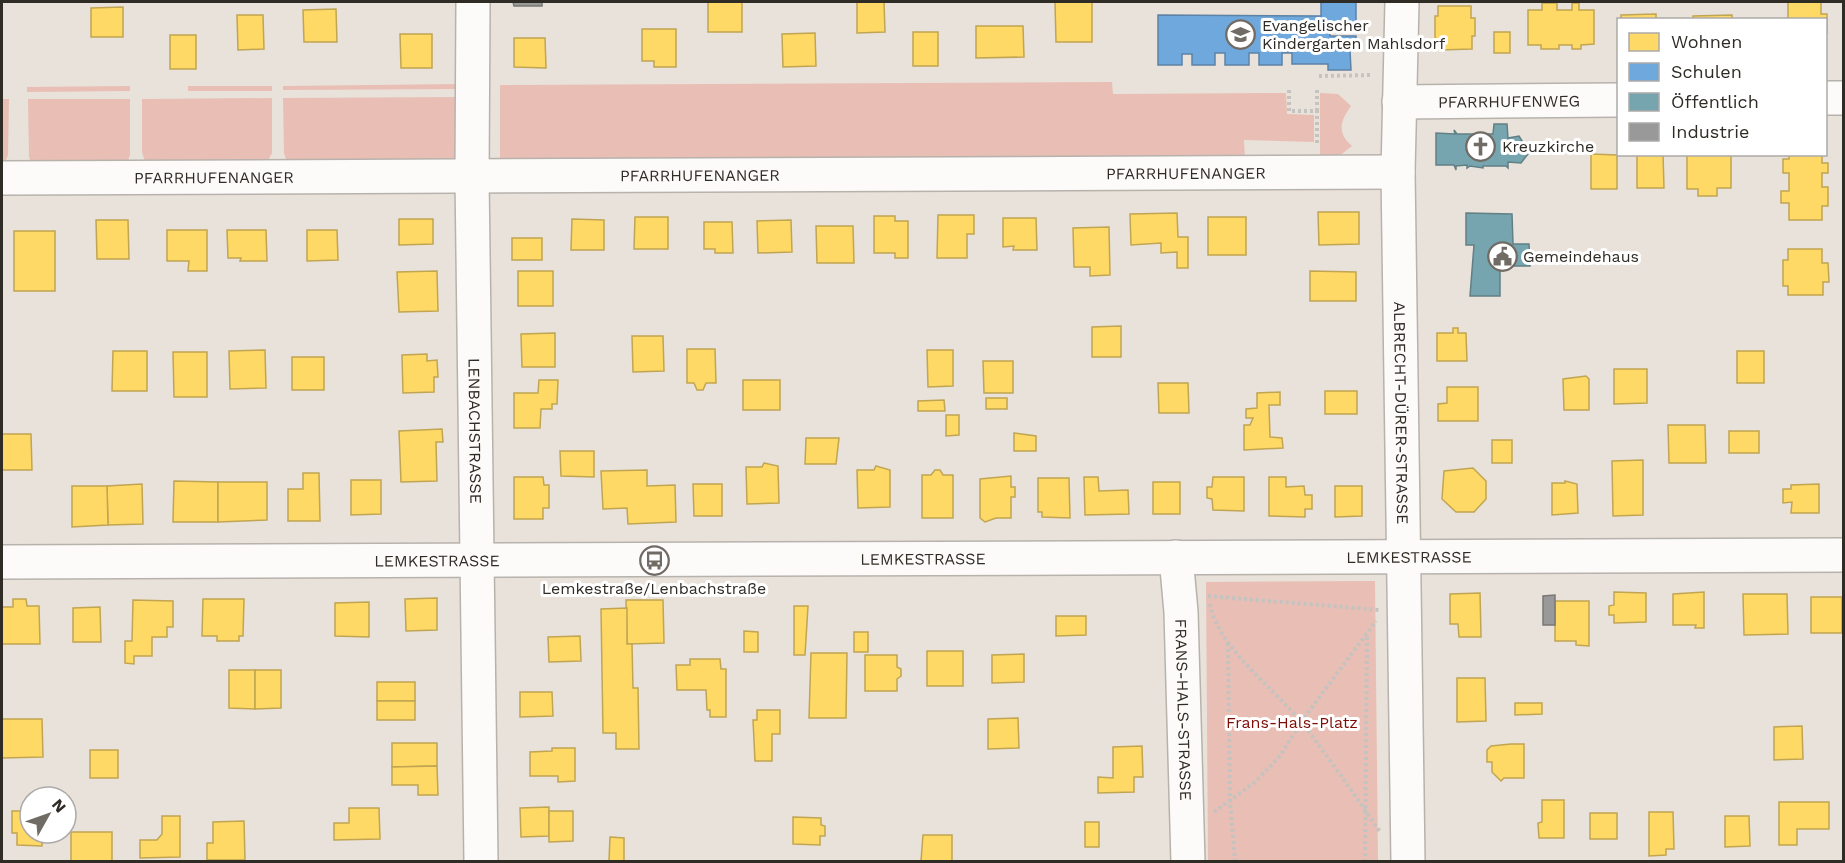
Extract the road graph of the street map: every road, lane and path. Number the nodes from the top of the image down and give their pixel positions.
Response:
1 (473, 2) edge
2 (1402, 2) edge
3 (1319, 76) dead end
4 (1399, 88) junction
5 (1289, 90) dead end
6 (1317, 90) dead end
7 (1827, 98) edge
8 (1844, 98) edge
9 (1617, 100) edge
10 (1317, 111) junction
11 (1317, 171) junction
12 (1398, 171) junction
13 (472, 177) junction
14 (2, 178) edge
15 (1844, 555) edge
16 (1402, 556) junction
17 (1176, 557) junction
18 (477, 561) junction
19 (2, 562) edge
20 (1203, 589) dead end
21 (1209, 597) junction
22 (1367, 633) junction
23 (1228, 642) junction
24 (1301, 722) junction
25 (1230, 802) junction
26 (1365, 810) junction
27 (1187, 829) junction
28 (1382, 836) dead end
29 (481, 861) edge
30 (1188, 861) edge
31 (1235, 861) edge
32 (1365, 861) edge
33 (1408, 861) edge

1 - 13 street, LENBACHSTRASSE
2 - 4 street, ALBRECHT-DÜRER-STRASSE
3 - 4 path
4 - 9 street, PFARRHUFENWEG
4 - 12 street, ALBRECHT-DÜRER-STRASSE
5 - 10 path
6 - 10 path
7 - 8 street
10 - 11 path
11 - 12 street, PFARRHUFENANGER
11 - 13 street, PFARRHUFENANGER
12 - 16 street, ALBRECHT-DÜRER-STRASSE
13 - 14 street, PFARRHUFENANGER
13 - 18 street, LENBACHSTRASSE
15 - 16 street, LEMKESTRASSE
16 - 17 street, LEMKESTRASSE
16 - 33 street, ALBRECHT-DÜRER-STRASSE
17 - 18 street, LEMKESTRASSE
17 - 27 street, FRANS-HALS-STRASSE
18 - 19 street, LEMKESTRASSE
18 - 29 street, LENBACHSTRASSE
20 - 21 path
21 - 22 path
21 - 23 path
22 - 24 path
22 - 26 path
23 - 24 path
23 - 25 path
24 - 25 path
24 - 26 path
25 - 27 path
25 - 31 path
26 - 28 path
26 - 32 path
27 - 30 street, FRANS-HALS-STRASSE

